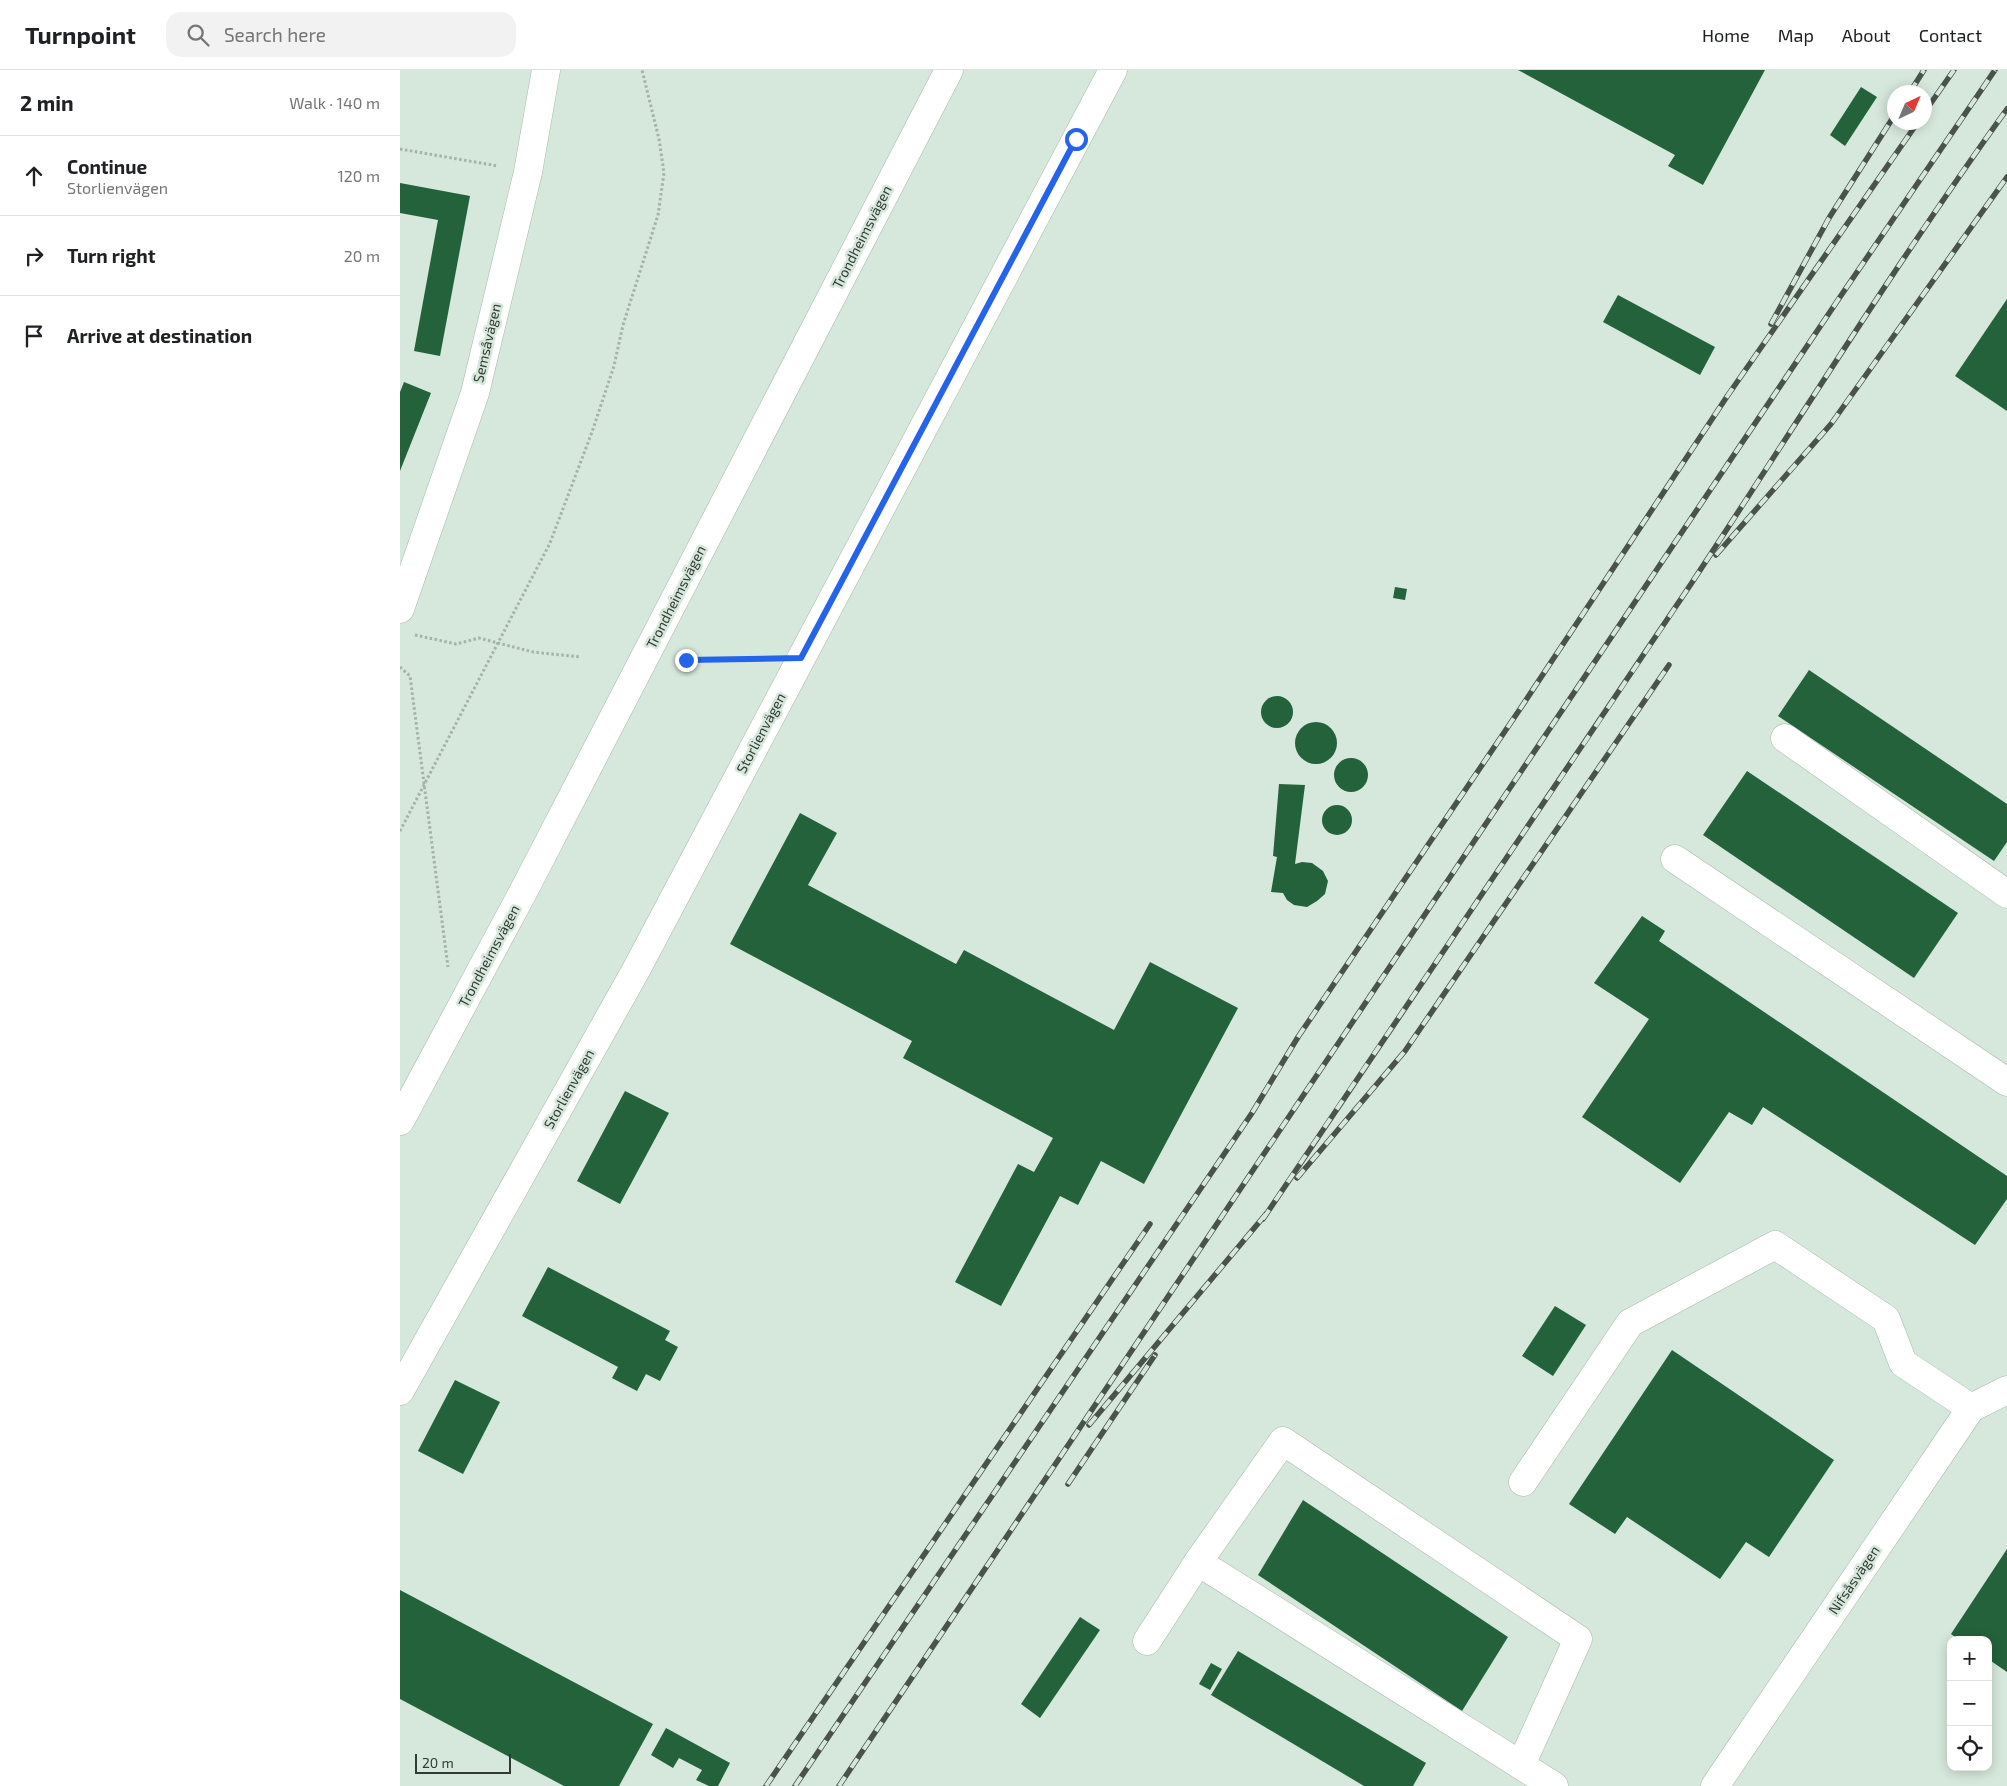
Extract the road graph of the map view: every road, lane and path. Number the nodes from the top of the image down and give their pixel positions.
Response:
1 (546, 70) edge
2 (642, 70) edge
3 (949, 70) edge
4 (1113, 70) edge
5 (400, 149) edge
6 (528, 172) junction
7 (404, 621) edge
8 (496, 642) junction
9 (581, 657) dead end
10 (801, 658) junction
11 (686, 660) dead end
12 (400, 667) edge
13 (1784, 738) dead end
14 (423, 786) junction
15 (400, 831) edge
16 (1675, 859) dead end
17 (2007, 894) edge
18 (449, 974) dead end
19 (2007, 1082) edge
20 (400, 1121) edge
21 (2007, 1390) edge
22 (400, 1391) edge
23 (1971, 1408) junction
24 (1523, 1482) dead end
25 (1198, 1562) junction
26 (1147, 1641) dead end
27 (1521, 1765) junction
28 (1554, 1786) edge
29 (1715, 1786) edge

1 - 6 street, Semsåvägen
2 - 8 path
3 - 20 street, Trondheimsvägen
4 - 10 street, Storlienvägen
5 - 6 path
6 - 7 street, Semsåvägen
7 - 8 path
8 - 9 path
8 - 14 path
10 - 11 path
10 - 22 street, Storlienvägen
12 - 14 path
13 - 17 street
14 - 15 path
14 - 18 path
16 - 19 street
21 - 23 street, Nifsåsvägen
23 - 24 street
23 - 29 street, Nifsåsvägen
25 - 26 street
25 - 27 street
25 - 27 street
27 - 28 street

